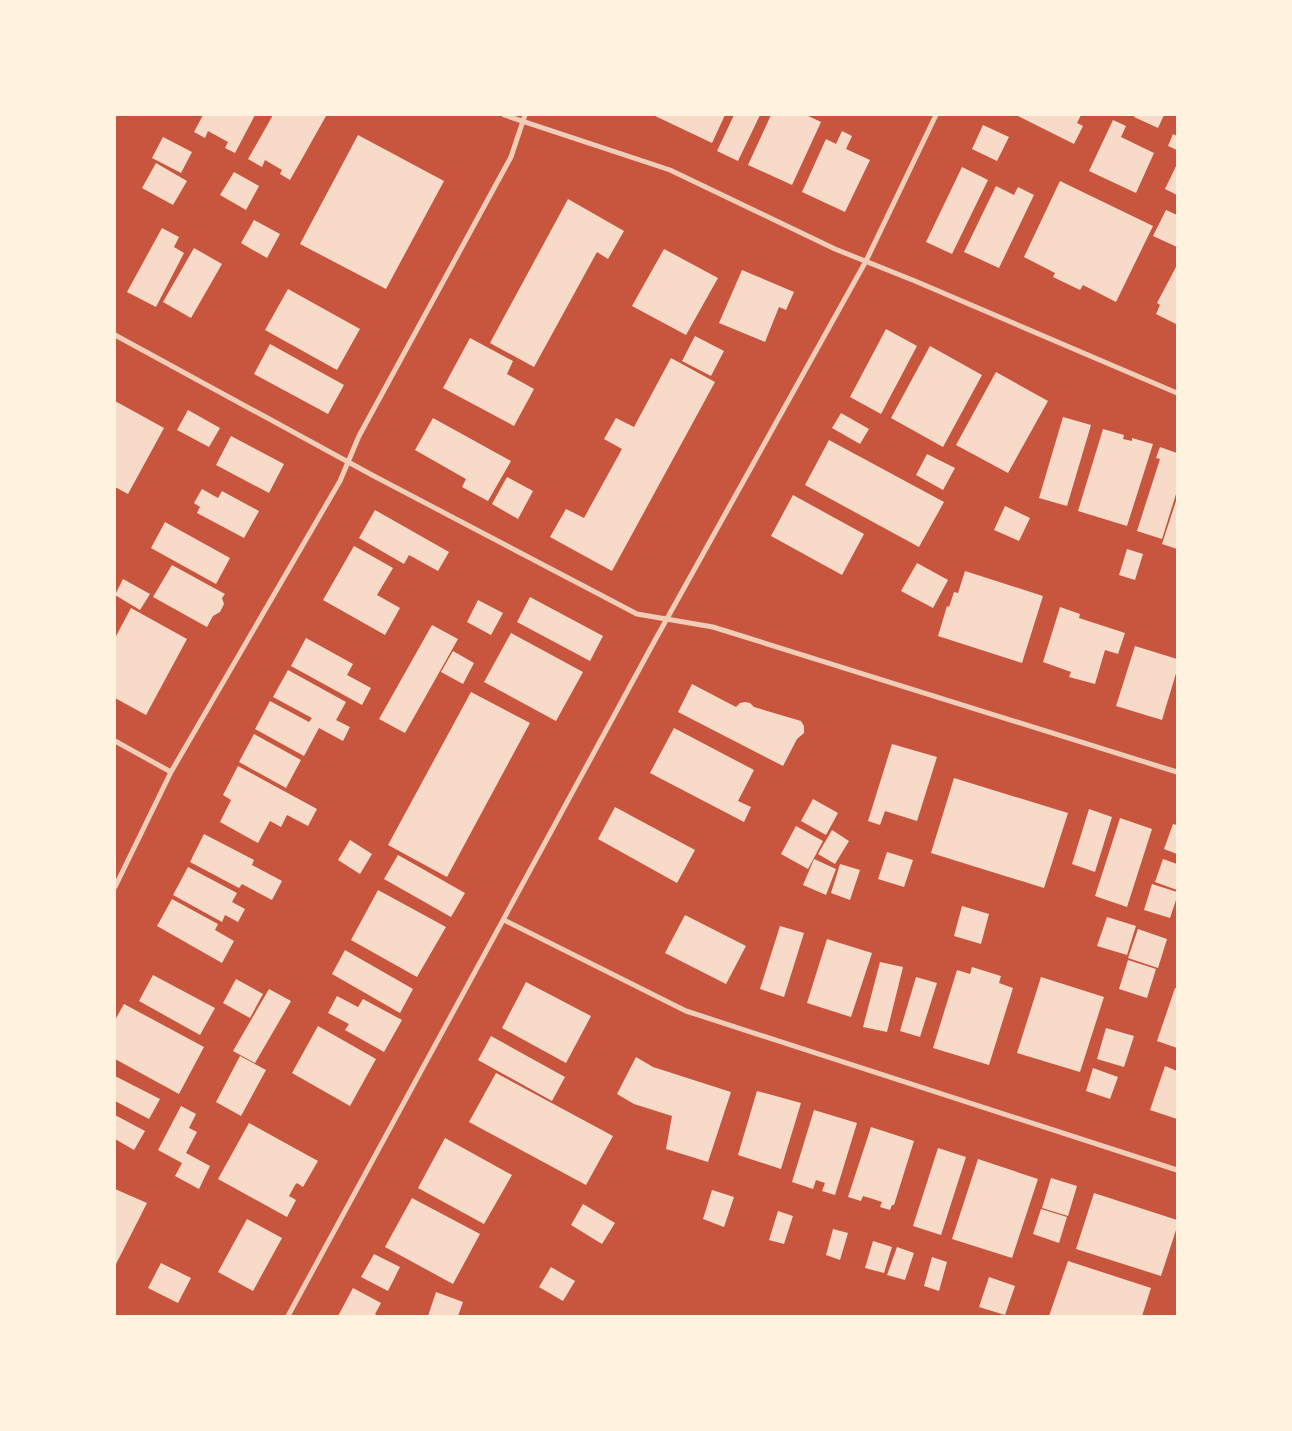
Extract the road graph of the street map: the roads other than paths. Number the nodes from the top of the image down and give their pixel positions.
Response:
1 (504, 115) edge
2 (936, 115) edge
3 (524, 118) edge
4 (866, 261) junction
5 (115, 335) edge
6 (1177, 393) edge
7 (348, 462) junction
8 (667, 619) junction
9 (115, 741) edge
10 (171, 772) junction
11 (1177, 772) edge
12 (115, 887) edge
13 (504, 920) junction
14 (1177, 1170) edge
15 (288, 1316) edge

1 - 3 street
2 - 4 street
3 - 4 street
3 - 7 street
4 - 6 street
4 - 8 street
5 - 7 street
7 - 8 street
7 - 10 street
8 - 11 street
8 - 13 street
9 - 10 street
10 - 12 street
13 - 14 street
13 - 15 street

